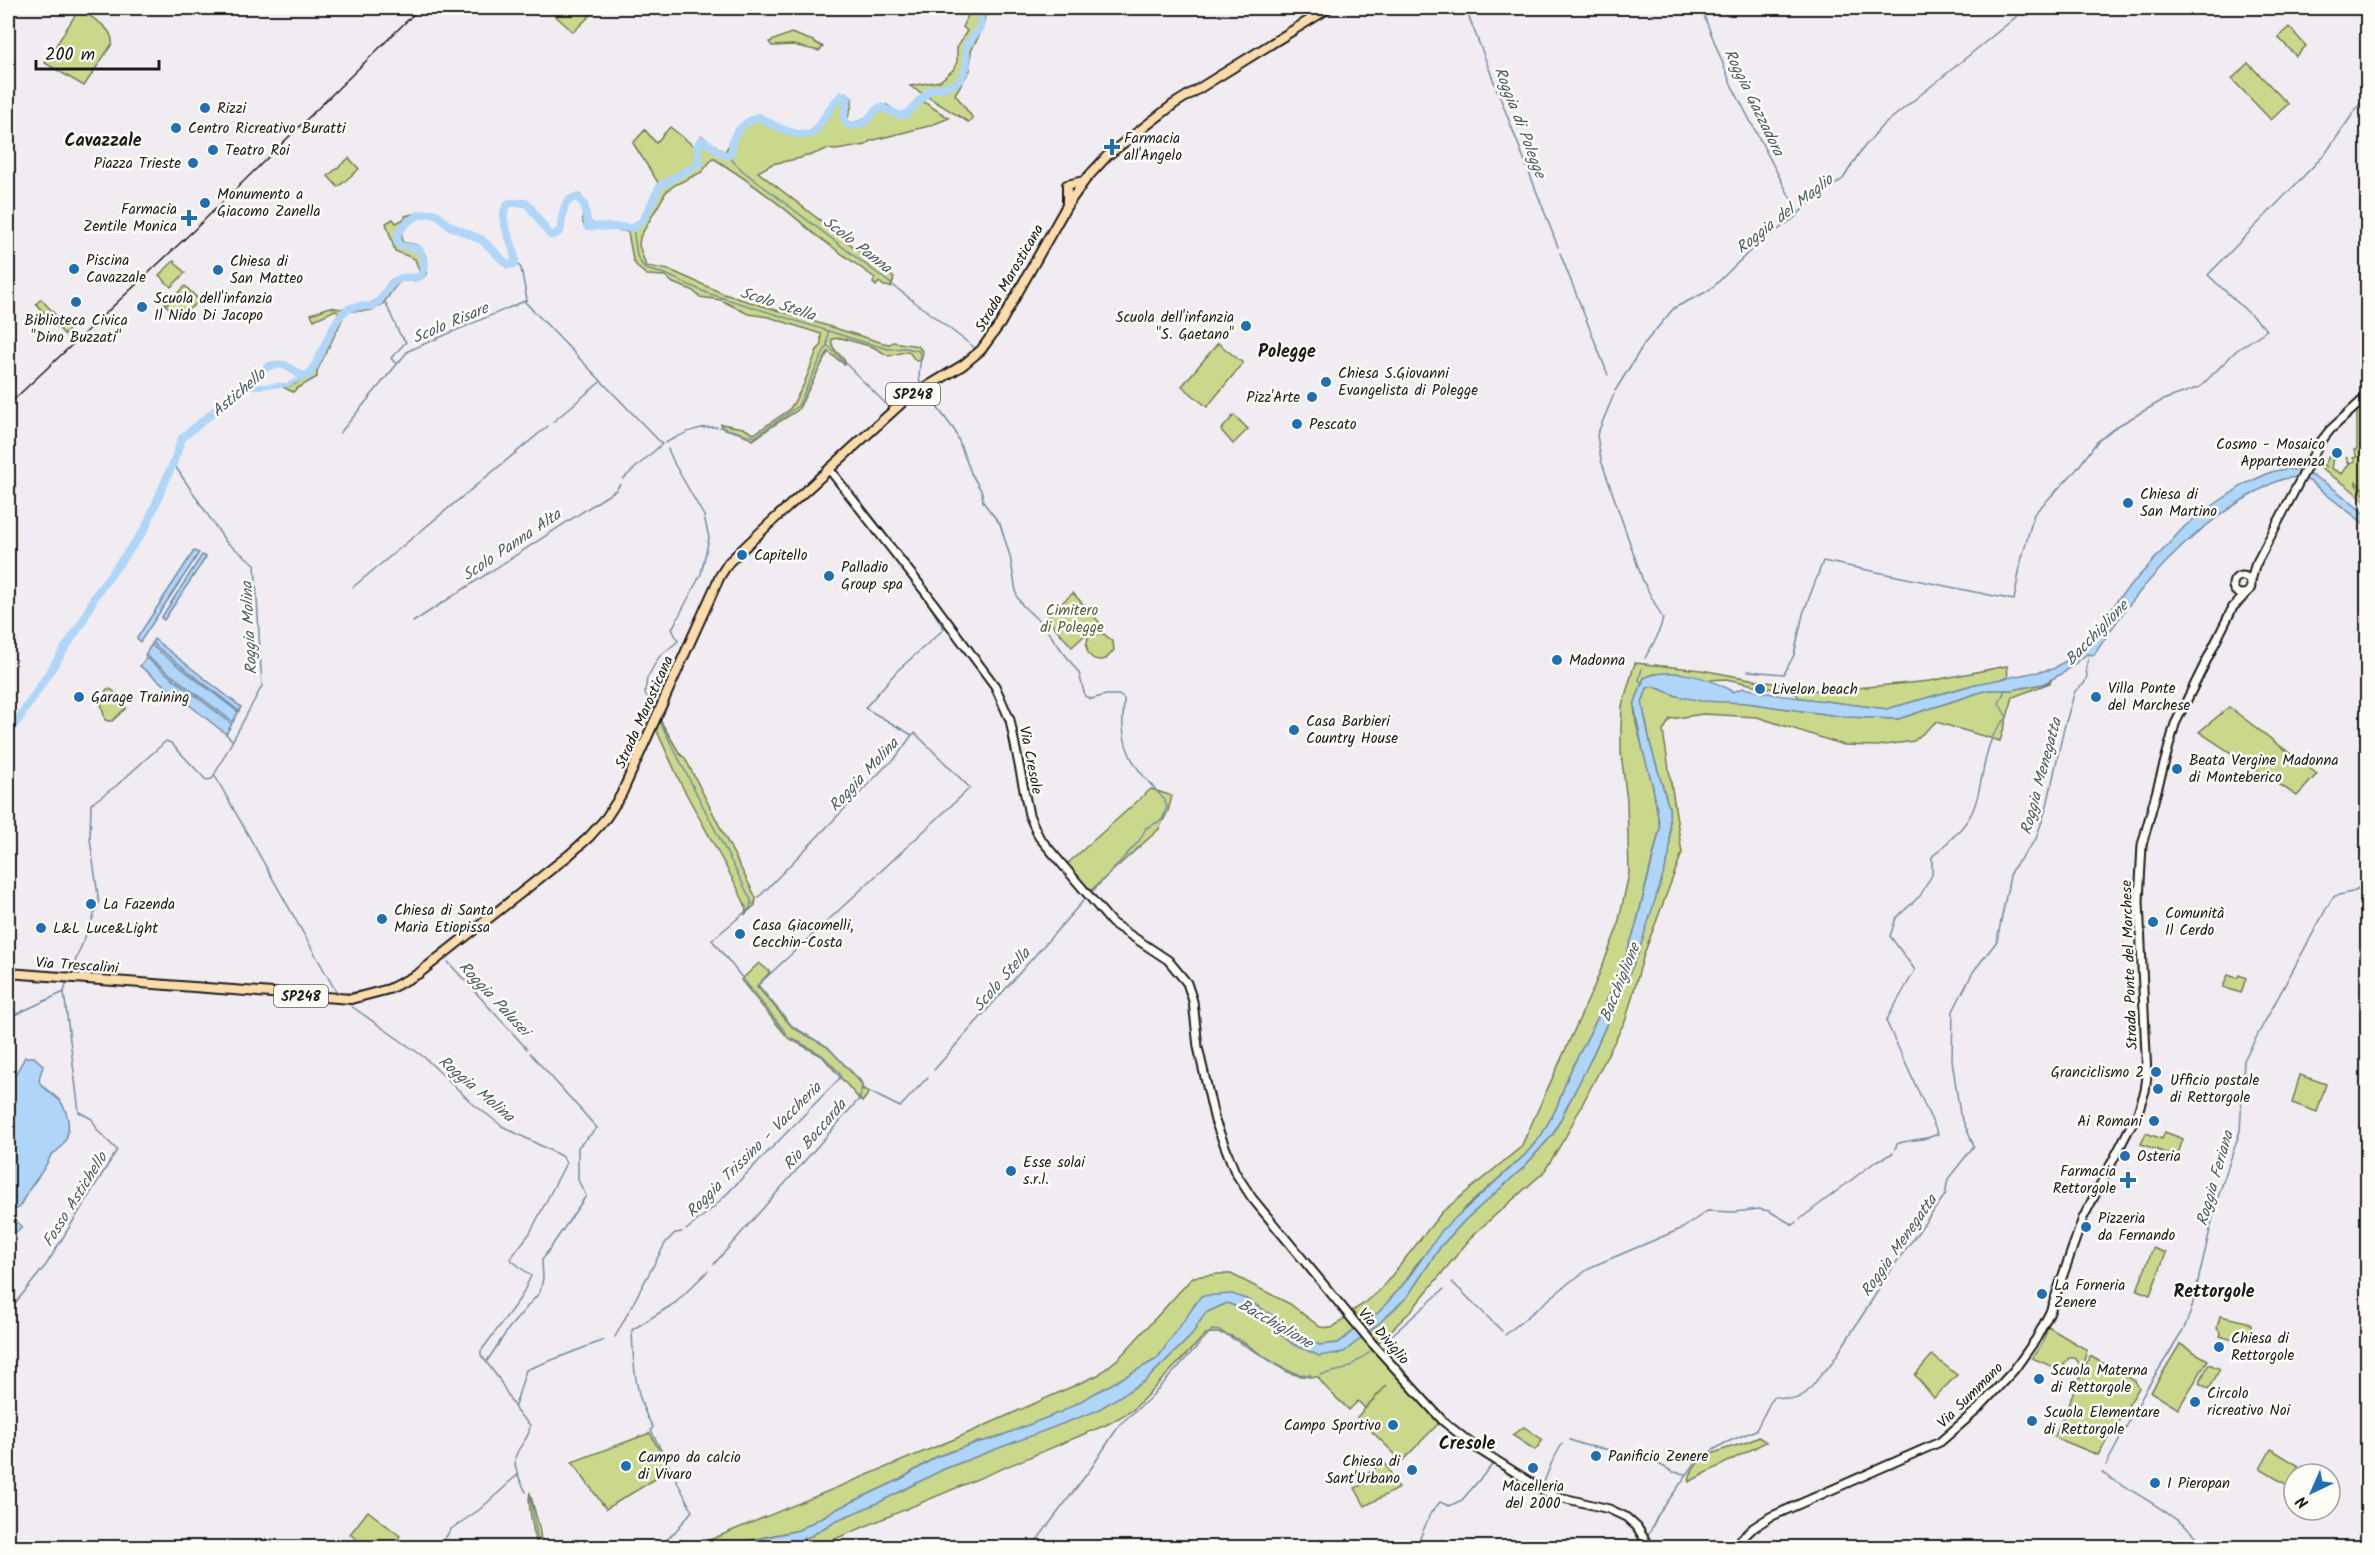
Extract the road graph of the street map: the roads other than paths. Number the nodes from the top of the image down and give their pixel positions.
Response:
1 (1329, 8) edge
2 (2367, 395) edge
3 (829, 469) junction
4 (2255, 566) junction
5 (2243, 576) junction
6 (2251, 581) junction
7 (2235, 591) junction
8 (2245, 595) junction
9 (2234, 608) junction
10 (8, 973) edge
11 (144, 984) joint
12 (1198, 1047) joint
13 (2083, 1218) joint
14 (1648, 1545) edge
15 (1732, 1548) edge

1 - 3 main road, Strada Marosticana / SP248
2 - 4 main road, Strada Ponte del Marchese
3 - 11 main road, Strada Marosticana / SP248
3 - 12 main road, Via Cresole
4 - 5 main road, Strada Ponte del Marchese
4 - 6 main road, Strada Ponte del Marchese
5 - 6 main road
5 - 7 main road, Strada Ponte del Marchese
6 - 8 main road, Strada Ponte del Marchese
7 - 8 main road
7 - 9 main road, Strada Ponte del Marchese
8 - 9 main road, Strada Ponte del Marchese
9 - 13 main road, Strada Ponte del Marchese
10 - 11 main road, Via Trescalini / SP248
12 - 14 main road, Via Diviglio
13 - 15 main road, Via Summano

